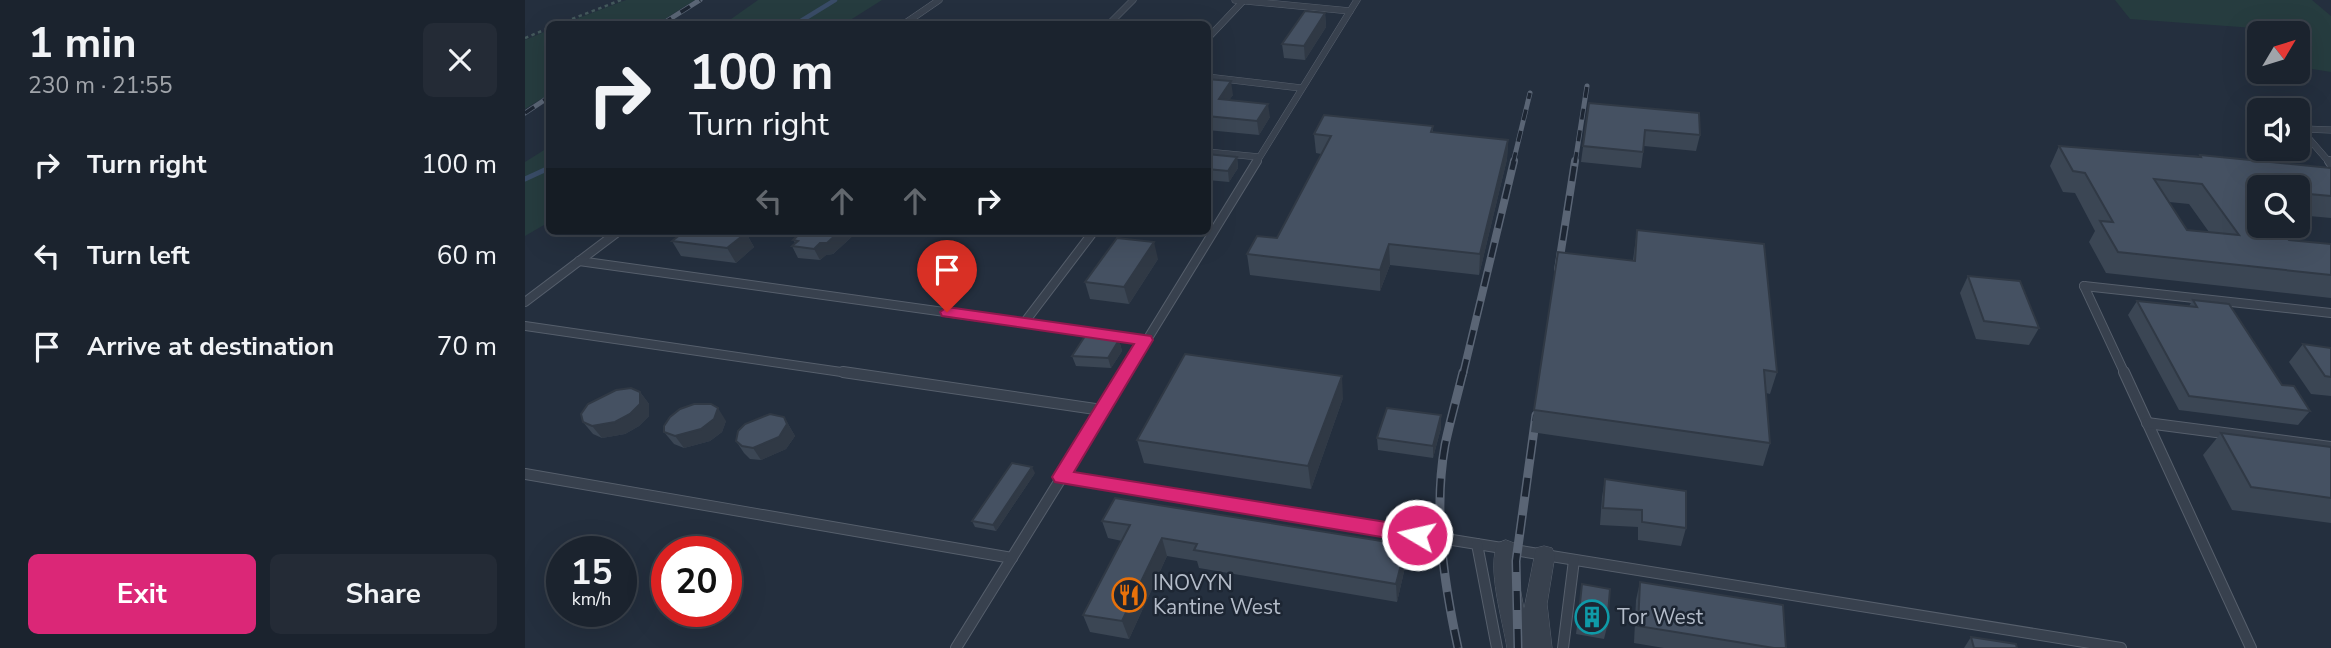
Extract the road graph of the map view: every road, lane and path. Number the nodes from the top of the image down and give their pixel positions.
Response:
1 (621, 0) edge
2 (939, 0) edge
3 (1133, 0) edge
4 (1235, 0) edge
5 (1243, 0) edge
6 (1357, 0) edge
7 (1350, 11) junction
8 (567, 21) edge
9 (908, 21) edge
10 (1112, 21) edge
11 (546, 30) edge
12 (1211, 35) edge
13 (525, 38) edge
14 (1211, 78) edge
15 (1301, 88) junction
16 (2331, 130) edge
17 (1211, 152) edge
18 (1259, 157) junction
19 (2331, 164) edge
20 (1211, 234) edge
21 (614, 235) edge
22 (1091, 235) edge
23 (1210, 235) edge
24 (579, 261) junction
25 (525, 302) edge
26 (2331, 313) edge
27 (1024, 323) junction
28 (525, 326) edge
29 (1145, 340) junction
30 (1102, 410) junction
31 (2147, 423) junction
32 (2331, 447) edge
33 (525, 474) edge
34 (1062, 477) junction
35 (1477, 544) junction
36 (1506, 549) junction
37 (1544, 555) junction
38 (1012, 558) junction
39 (1574, 559) junction
40 (956, 648) edge
41 (1497, 648) edge
42 (1519, 648) edge
43 (1540, 648) edge
44 (1563, 648) edge
45 (2121, 648) edge
46 (2251, 648) edge

1 - 8 path
2 - 9 lane
3 - 10 lane
4 - 5 lane
5 - 7 lane
5 - 12 lane
6 - 7 lane
7 - 15 lane
11 - 13 path
14 - 15 lane
15 - 18 lane
16 - 19 lane
17 - 18 lane
18 - 20 lane
21 - 24 lane
22 - 27 lane
23 - 29 lane
24 - 25 lane
24 - 27 lane
26 - 31 lane
27 - 29 lane
28 - 30 lane
29 - 30 lane
30 - 34 lane
31 - 32 lane
31 - 46 lane
33 - 38 lane
34 - 35 lane
34 - 38 lane
35 - 36 lane
35 - 41 lane
36 - 37 lane
36 - 42 street
37 - 39 lane
37 - 43 street
38 - 40 lane
39 - 44 lane
39 - 45 lane

